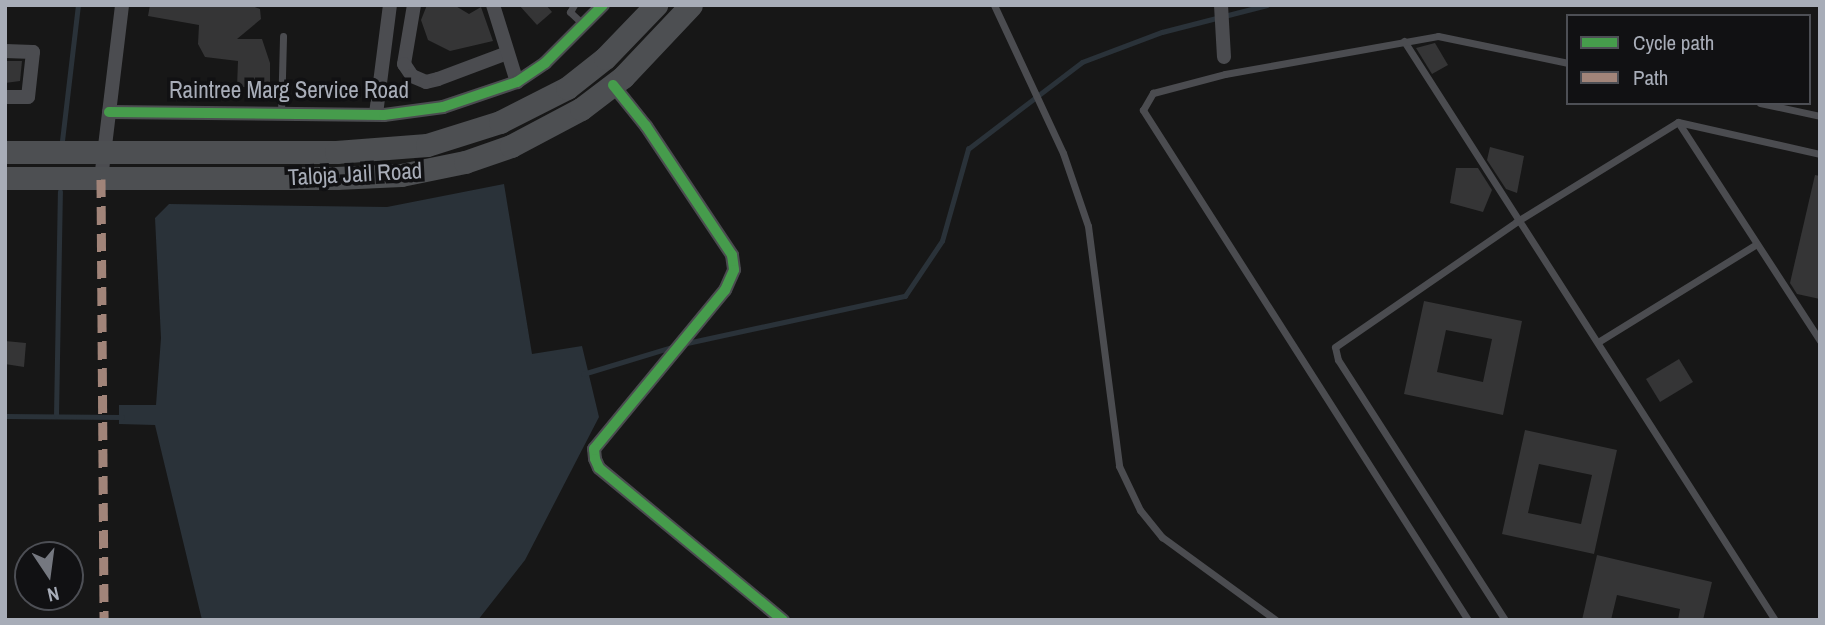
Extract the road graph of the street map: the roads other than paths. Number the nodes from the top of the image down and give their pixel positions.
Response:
1 (122, 5) edge
2 (390, 5) edge
3 (414, 5) edge
4 (493, 5) edge
5 (575, 5) edge
6 (603, 5) edge
7 (656, 5) edge
8 (691, 5) edge
9 (994, 5) edge
10 (1221, 5) edge
11 (584, 26) junction
12 (283, 36) dead end
13 (1404, 41) junction
14 (5, 51) edge
15 (507, 53) junction
16 (1224, 57) joint
17 (1566, 63) edge
18 (1225, 74) junction
19 (517, 82) junction
20 (613, 85) junction
21 (5, 97) edge
22 (1769, 105) edge
23 (109, 112) junction
24 (281, 114) junction
25 (376, 114) junction
26 (1820, 116) edge
27 (1678, 122) junction
28 (5, 152) edge
29 (1820, 153) edge
30 (104, 154) junction
31 (5, 178) edge
32 (101, 179) junction
33 (1516, 222) junction
34 (1755, 245) junction
35 (1820, 341) edge
36 (1598, 342) junction
37 (783, 620) edge
38 (1276, 620) edge
39 (1468, 620) edge
40 (1505, 620) edge
41 (1775, 620) edge

1 - 23 street
2 - 25 street
3 - 15 street
4 - 15 street
5 - 11 lane
6 - 11 street, Raintree Marg Service Road
7 - 30 main road, Taloja Jail Road
8 - 20 main road, Taloja Jail Road
9 - 38 lane
10 - 16 street
11 - 19 street, Raintree Marg Service Road
12 - 24 lane
13 - 17 lane
13 - 18 lane
13 - 33 lane
14 - 21 street
15 - 19 street
16 - 18 lane
18 - 39 lane
19 - 25 street, Raintree Marg Service Road
20 - 32 main road, Taloja Jail Road
20 - 37 street
22 - 26 lane
23 - 24 street, Raintree Marg Service Road
23 - 30 street
24 - 25 street, Raintree Marg Service Road
27 - 29 lane
27 - 33 lane
27 - 34 lane
28 - 30 main road, Taloja Jail Road
30 - 32 street
31 - 32 main road, Taloja Jail Road
33 - 36 lane
33 - 40 lane
34 - 35 lane
34 - 36 lane
36 - 41 lane

